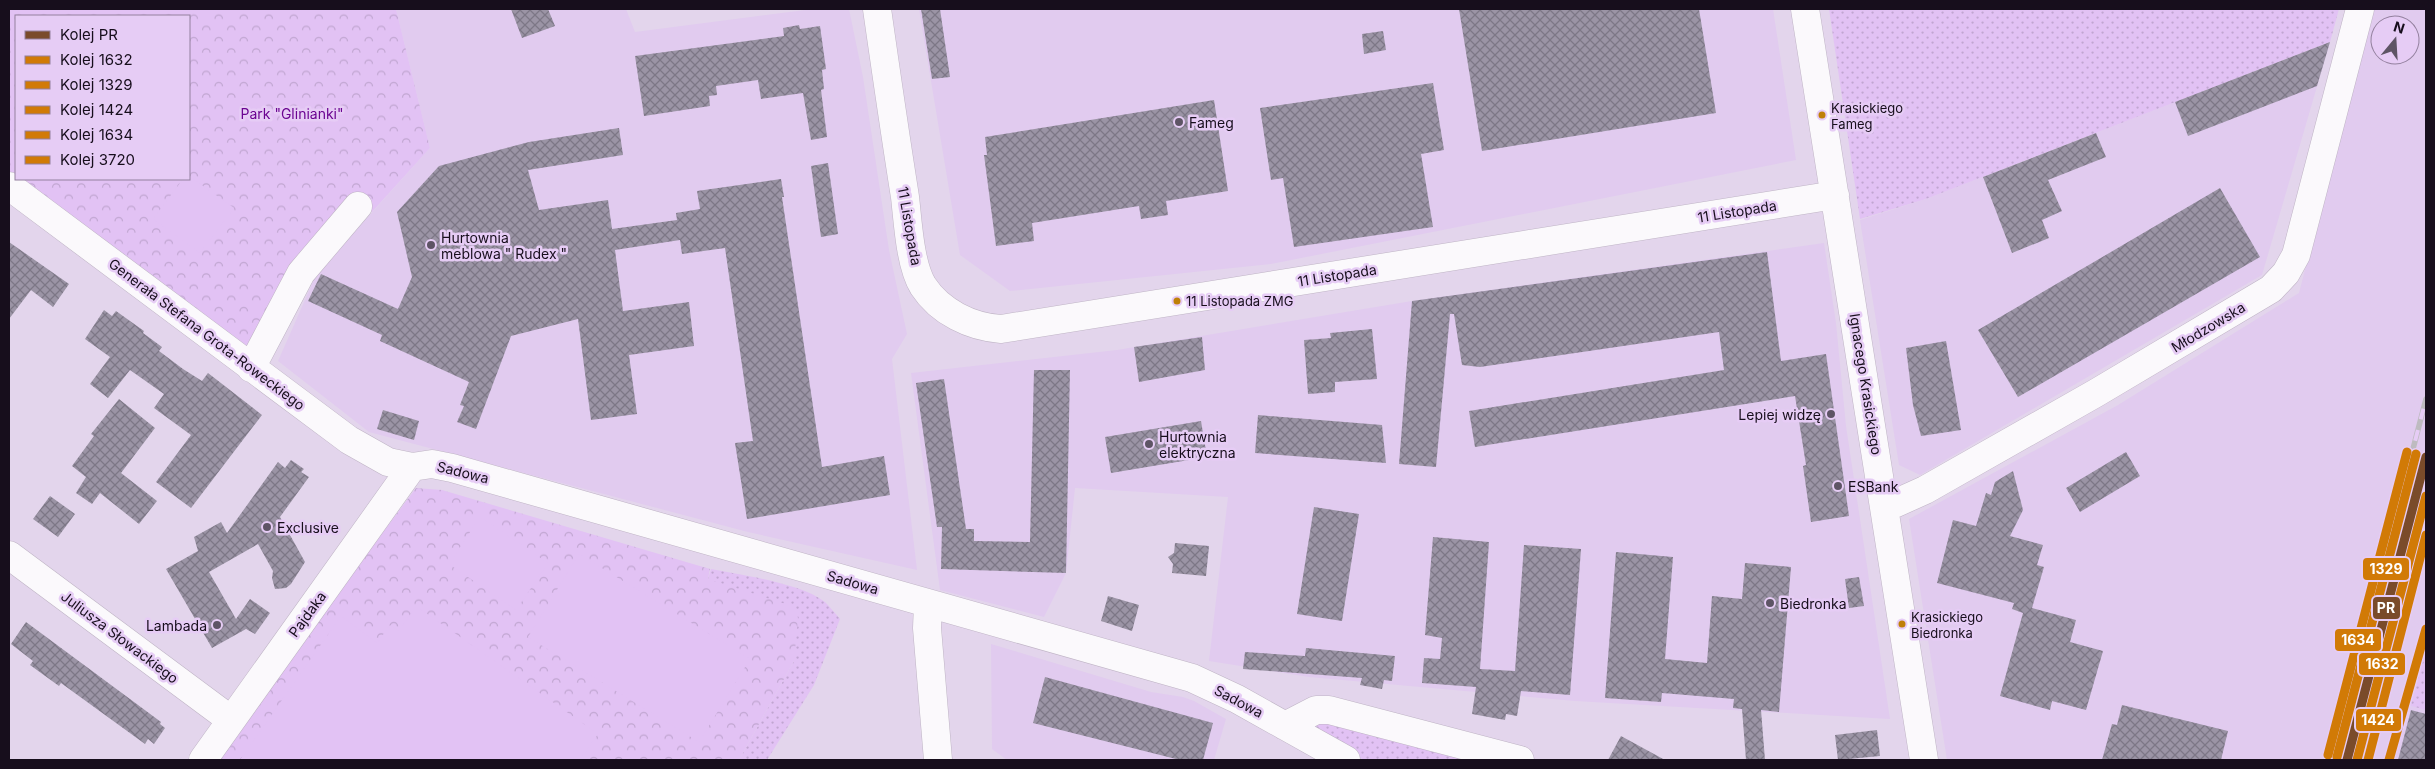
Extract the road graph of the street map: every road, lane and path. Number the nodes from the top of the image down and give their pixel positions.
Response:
1 (877, 9) edge
2 (1805, 9) edge
3 (2360, 9) edge
4 (9, 186) edge
5 (1835, 194) junction
6 (358, 206) dead end
7 (251, 368) junction
8 (412, 467) junction
9 (1885, 508) junction
10 (9, 555) edge
11 (928, 604) junction
12 (232, 720) junction
13 (1285, 726) junction
14 (203, 760) edge
15 (938, 760) edge
16 (1346, 760) edge
17 (1520, 760) edge
18 (1924, 760) edge

1 - 5 street, 11 Listopada
2 - 5 street, Ignacego Krasickiego
3 - 9 street, Młodzowska
4 - 7 street, Generała Stefana Grota-Roweckiego
5 - 9 street, Ignacego Krasickiego
6 - 7 street
7 - 8 street, Generała Stefana Grota-Roweckiego
8 - 11 street, Sadowa
8 - 12 street, Pajdaka
9 - 18 street, Ignacego Krasickiego
10 - 12 street, Juliusza Słowackiego
11 - 13 street, Sadowa
11 - 15 street
12 - 14 street, Pajdaka
13 - 16 street, Sadowa
13 - 17 street

